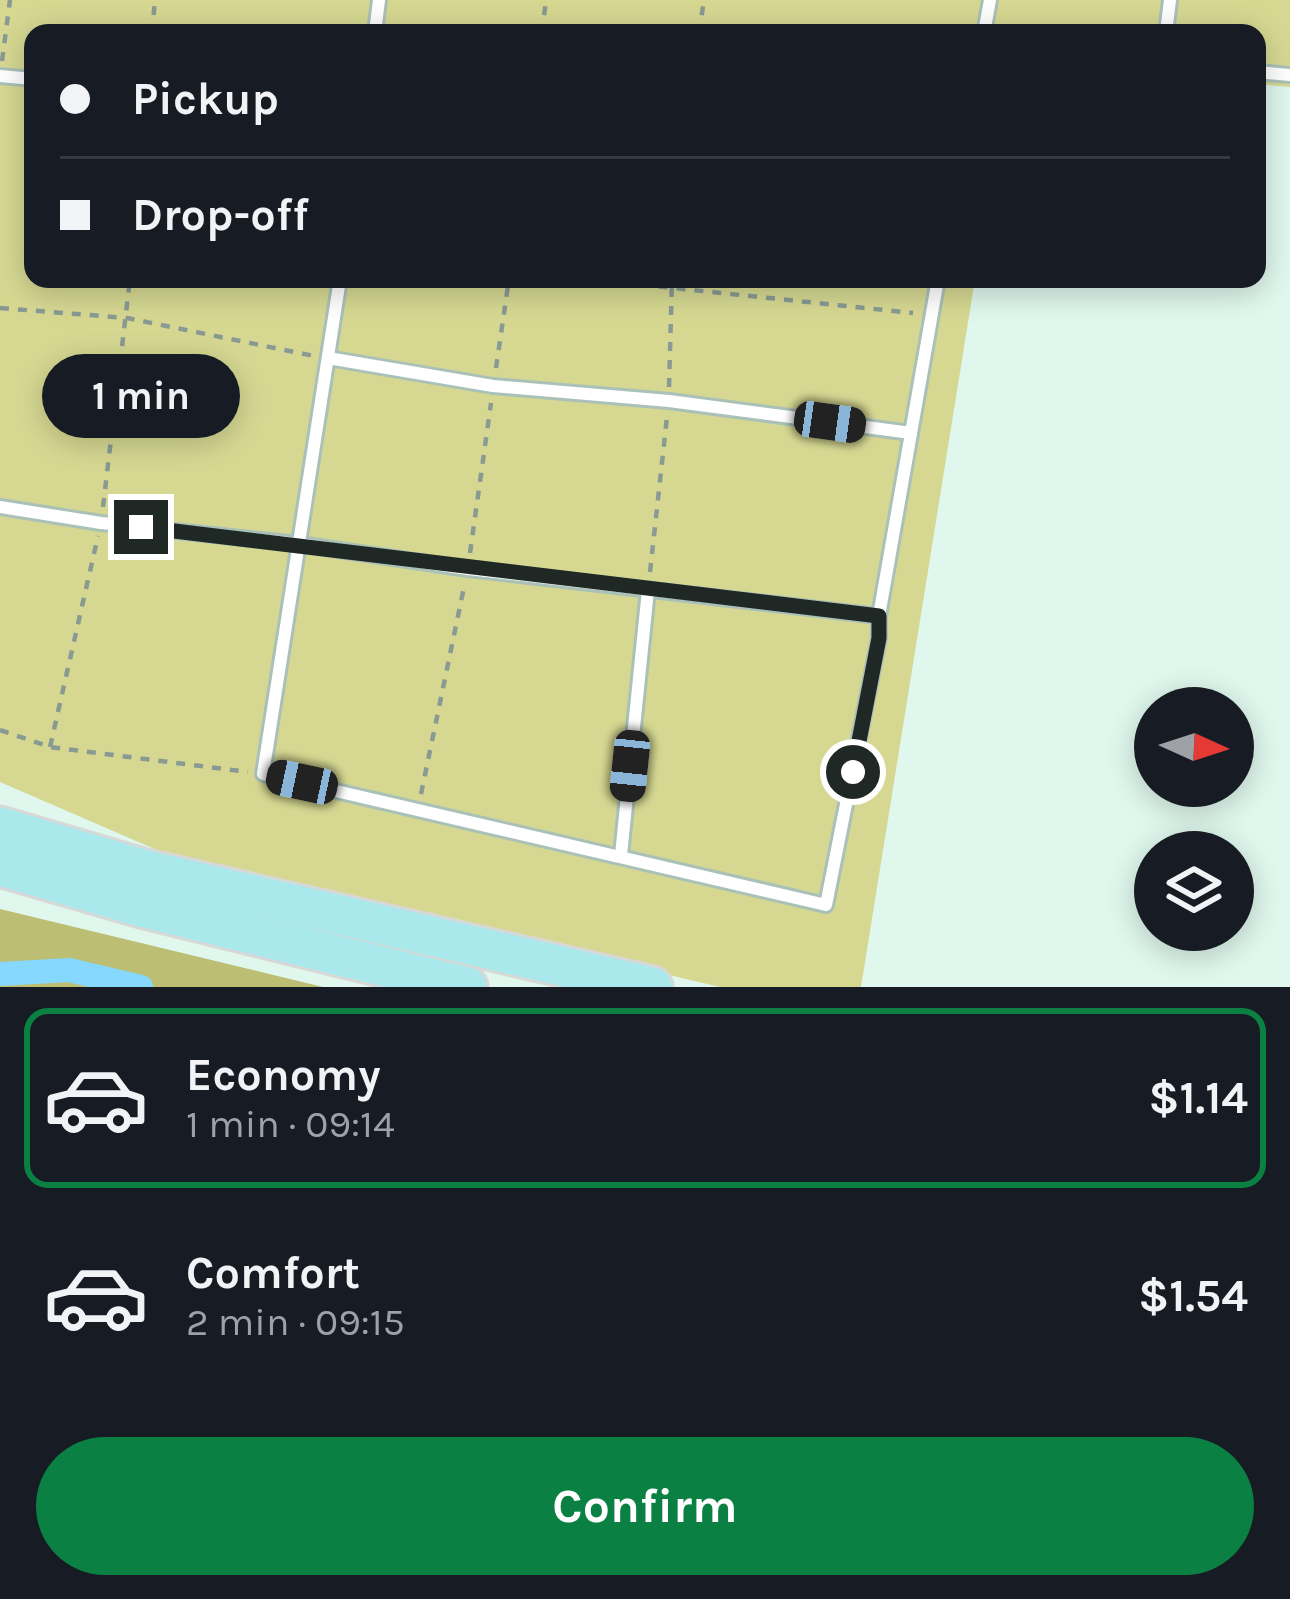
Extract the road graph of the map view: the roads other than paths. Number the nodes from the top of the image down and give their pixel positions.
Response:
1 (339, 288) edge
2 (936, 288) edge
3 (328, 358) junction
4 (911, 433) junction
5 (0, 507) edge
6 (299, 544) junction
7 (648, 590) junction
8 (879, 616) junction
9 (0, 827) edge
10 (621, 854) junction
11 (0, 866) edge
12 (467, 987) edge
13 (652, 987) edge

1 - 3 lane
2 - 4 lane
3 - 4 lane
3 - 6 lane
4 - 8 lane
5 - 6 lane
6 - 7 lane
6 - 10 lane
7 - 8 lane
7 - 10 lane
8 - 10 lane
9 - 13 main road
11 - 12 main road

